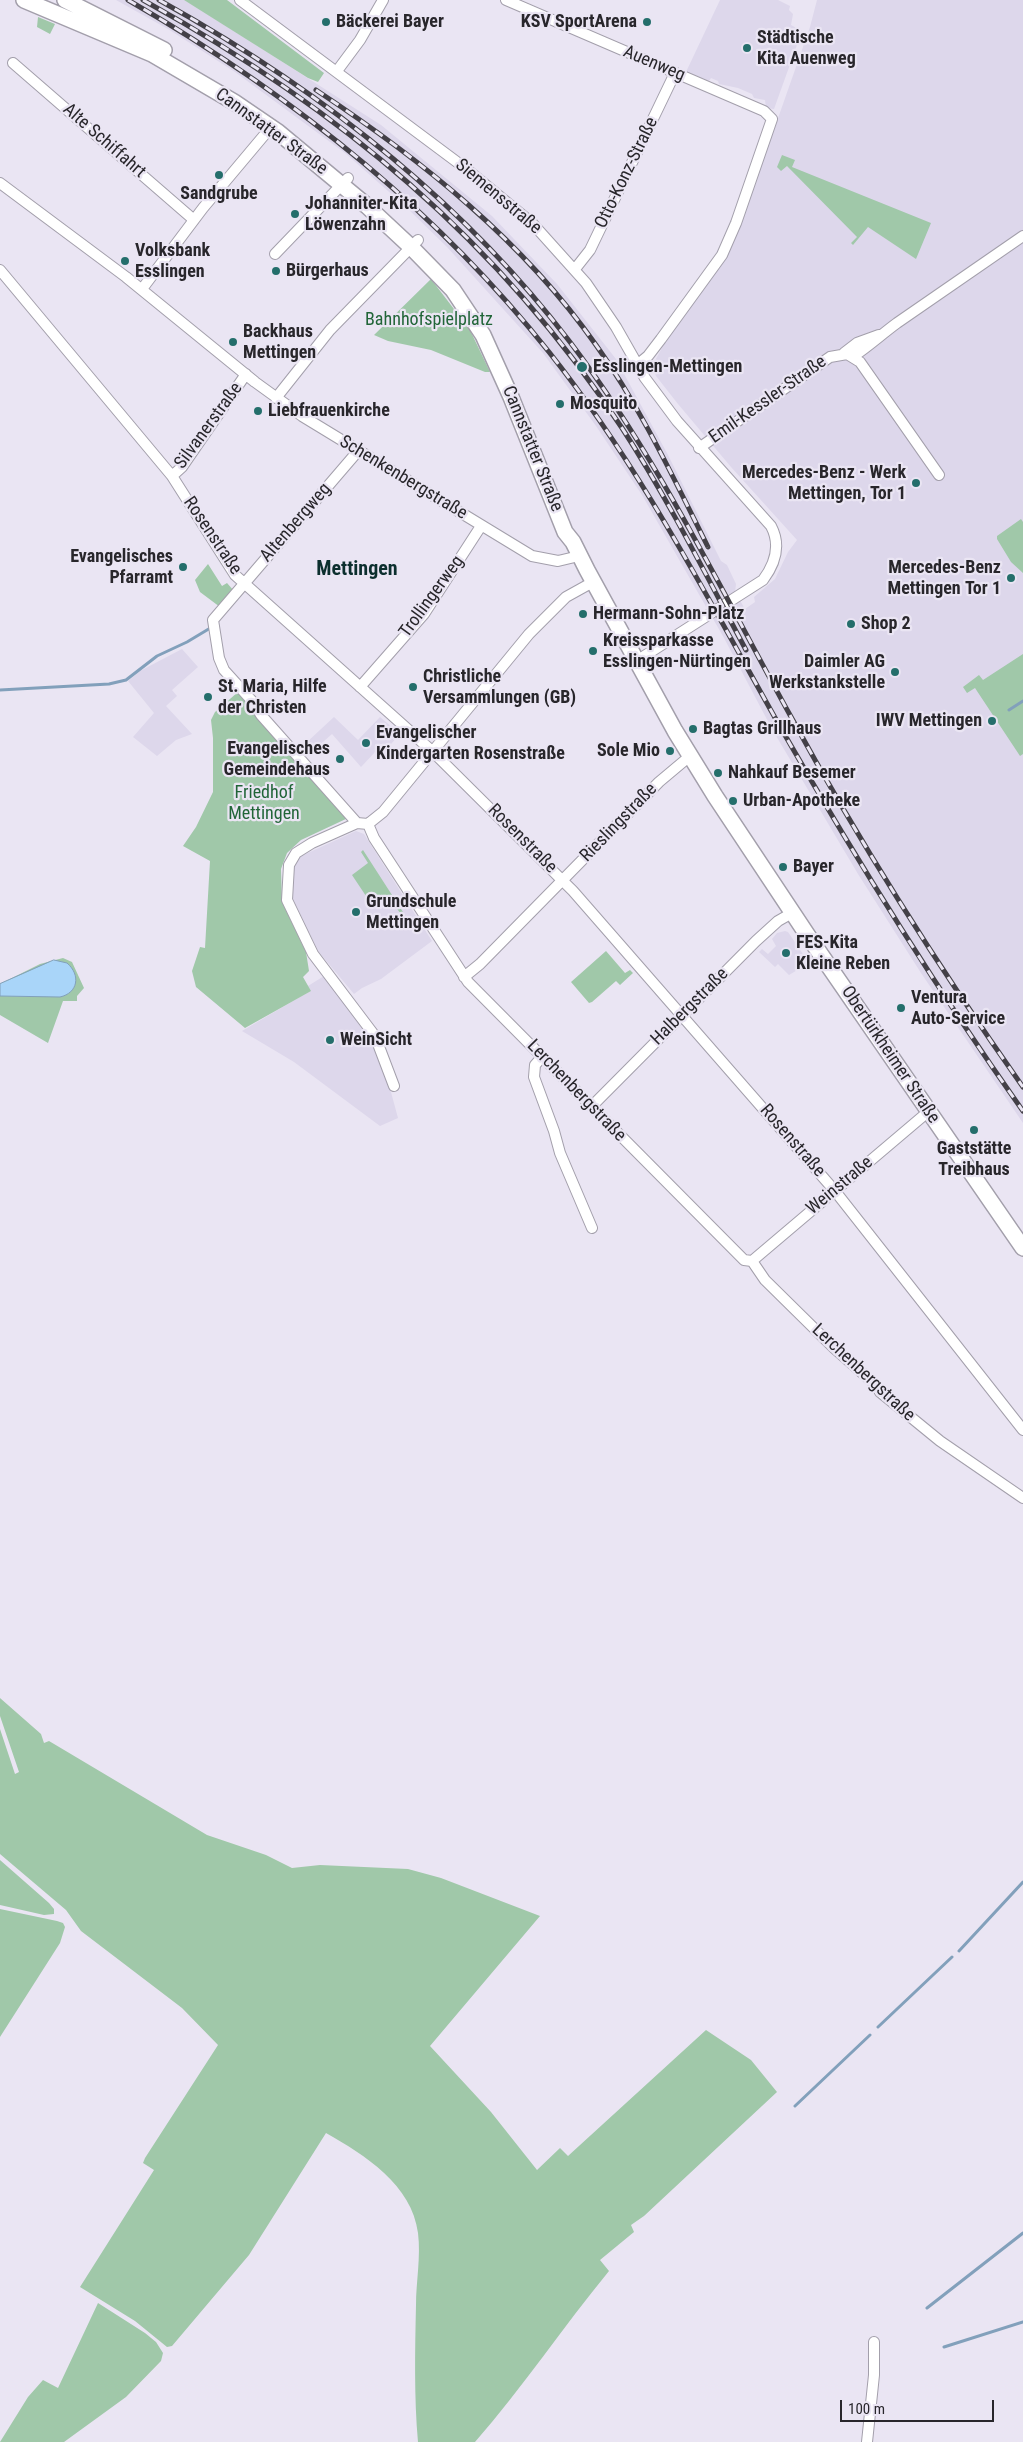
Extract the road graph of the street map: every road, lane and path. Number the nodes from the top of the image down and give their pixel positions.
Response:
1 (24, 0) edge
2 (65, 0) edge
3 (240, 0) edge
4 (383, 0) edge
5 (506, 0) edge
6 (13, 63) dead end
7 (337, 72) junction
8 (675, 73) junction
9 (271, 127) junction
10 (345, 181) junction
11 (0, 184) edge
12 (194, 220) junction
13 (1023, 236) edge
14 (414, 244) junction
15 (275, 254) dead end
16 (575, 269) junction
17 (0, 270) edge
18 (142, 289) junction
19 (849, 355) junction
20 (637, 365) junction
21 (246, 374) junction
22 (276, 398) junction
23 (699, 448) junction
24 (358, 451) junction
25 (939, 475) dead end
26 (172, 476) junction
27 (481, 526) junction
28 (579, 556) junction
29 (593, 582) junction
30 (244, 583) junction
31 (620, 629) joint
32 (638, 660) junction
33 (360, 687) junction
34 (432, 751) junction
35 (690, 756) junction
36 (357, 823) junction
37 (368, 824) junction
38 (563, 880) junction
39 (792, 913) junction
40 (464, 977) junction
41 (682, 1016) junction
42 (542, 1056) junction
43 (394, 1086) dead end
44 (592, 1106) junction
45 (929, 1112) junction
46 (836, 1191) junction
47 (592, 1228) dead end
48 (1023, 1248) edge
49 (752, 1261) junction
50 (1023, 1430) edge
51 (1023, 1498) edge
52 (874, 2342) dead end
53 (867, 2442) edge

1 - 9 main road, Cannstatter Straße
2 - 10 main road, Cannstatter Straße
3 - 7 street, Siemensstraße
4 - 7 street
5 - 8 street, Auenweg
6 - 12 street, Alte Schiffahrt
7 - 16 street, Siemensstraße
8 - 16 street, Otto-Konz-Straße
8 - 20 street, Auenweg
9 - 10 main road, Cannstatter Straße
9 - 12 street
10 - 14 main road, Cannstatter Straße
10 - 15 street
11 - 18 street, Schenkenbergstraße
12 - 18 street
13 - 19 street, Emil-Kessler-Straße
14 - 22 street
14 - 28 main road, Cannstatter Straße
16 - 20 street, Siemensstraße
17 - 26 street, Rosenstraße
18 - 21 street, Schenkenbergstraße
19 - 23 street, Emil-Kessler-Straße
19 - 25 street
20 - 23 street, Siemensstraße
21 - 22 street, Schenkenbergstraße
21 - 26 street, Silvanerstraße
22 - 24 street, Schenkenbergstraße
23 - 32 street, Emil-Kessler-Straße
24 - 27 street, Schenkenbergstraße
24 - 30 street, Altenbergweg
26 - 30 street, Rosenstraße
27 - 28 street, Schenkenbergstraße
27 - 33 street, Trollingerweg
28 - 29 main road, Cannstatter Straße
29 - 31 main road, Cannstatter Straße
29 - 34 street
30 - 33 street, Rosenstraße
30 - 36 street, Altenbergweg
31 - 32 main road, Obertürkheimer Straße
32 - 35 main road, Obertürkheimer Straße
33 - 34 street, Rosenstraße
34 - 37 street
34 - 38 street, Rosenstraße
35 - 38 street, Rieslingstraße
35 - 39 main road, Obertürkheimer Straße
36 - 37 street
36 - 43 street
37 - 40 street, Lerchenbergstraße
38 - 40 street, Rieslingstraße
38 - 41 street, Rosenstraße
39 - 41 street, Halbergstraße
39 - 45 main road, Obertürkheimer Straße
40 - 42 street, Lerchenbergstraße
41 - 44 street, Halbergstraße
41 - 46 street, Rosenstraße
42 - 44 street, Lerchenbergstraße
42 - 47 street
44 - 49 street, Lerchenbergstraße
45 - 46 street, Weinstraße
45 - 48 main road, Obertürkheimer Straße
46 - 49 street, Weinstraße
46 - 50 street, Rosenstraße
49 - 51 street, Lerchenbergstraße
52 - 53 street

